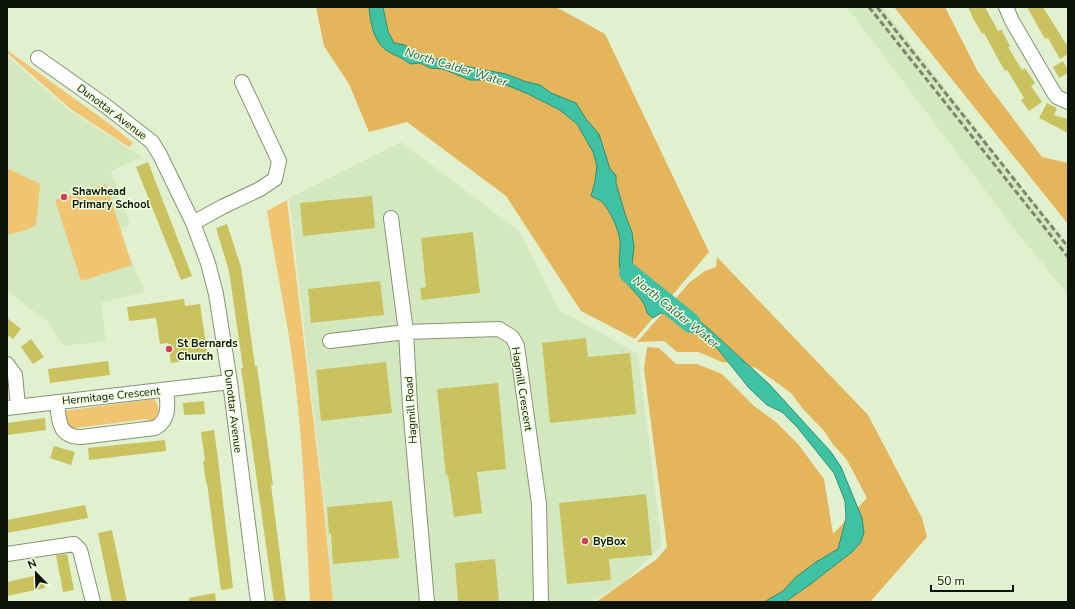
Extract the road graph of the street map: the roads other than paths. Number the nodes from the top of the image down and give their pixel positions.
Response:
1 (1006, 7) edge
2 (38, 58) dead end
3 (242, 82) dead end
4 (1068, 102) edge
5 (391, 218) dead end
6 (193, 223) junction
7 (406, 332) junction
8 (330, 341) dead end
9 (7, 364) edge
10 (230, 382) junction
11 (166, 390) junction
12 (57, 403) junction
13 (13, 407) edge
14 (7, 554) edge
15 (93, 602) edge
16 (258, 602) edge
17 (427, 602) edge
18 (541, 602) edge

1 - 4 street
2 - 6 street, Dunottar Avenue
3 - 6 street
5 - 7 street, Hagmill Road
6 - 10 street, Dunottar Avenue
7 - 8 street, Hagmill Crescent
7 - 17 street, Hagmill Road
7 - 18 street, Hagmill Crescent
9 - 13 street
10 - 11 street, Hermitage Crescent
10 - 16 street, Dunottar Avenue
11 - 12 street, Hermitage Crescent
11 - 12 street, Hermitage Crescent
12 - 13 street, Hermitage Crescent
14 - 15 street

